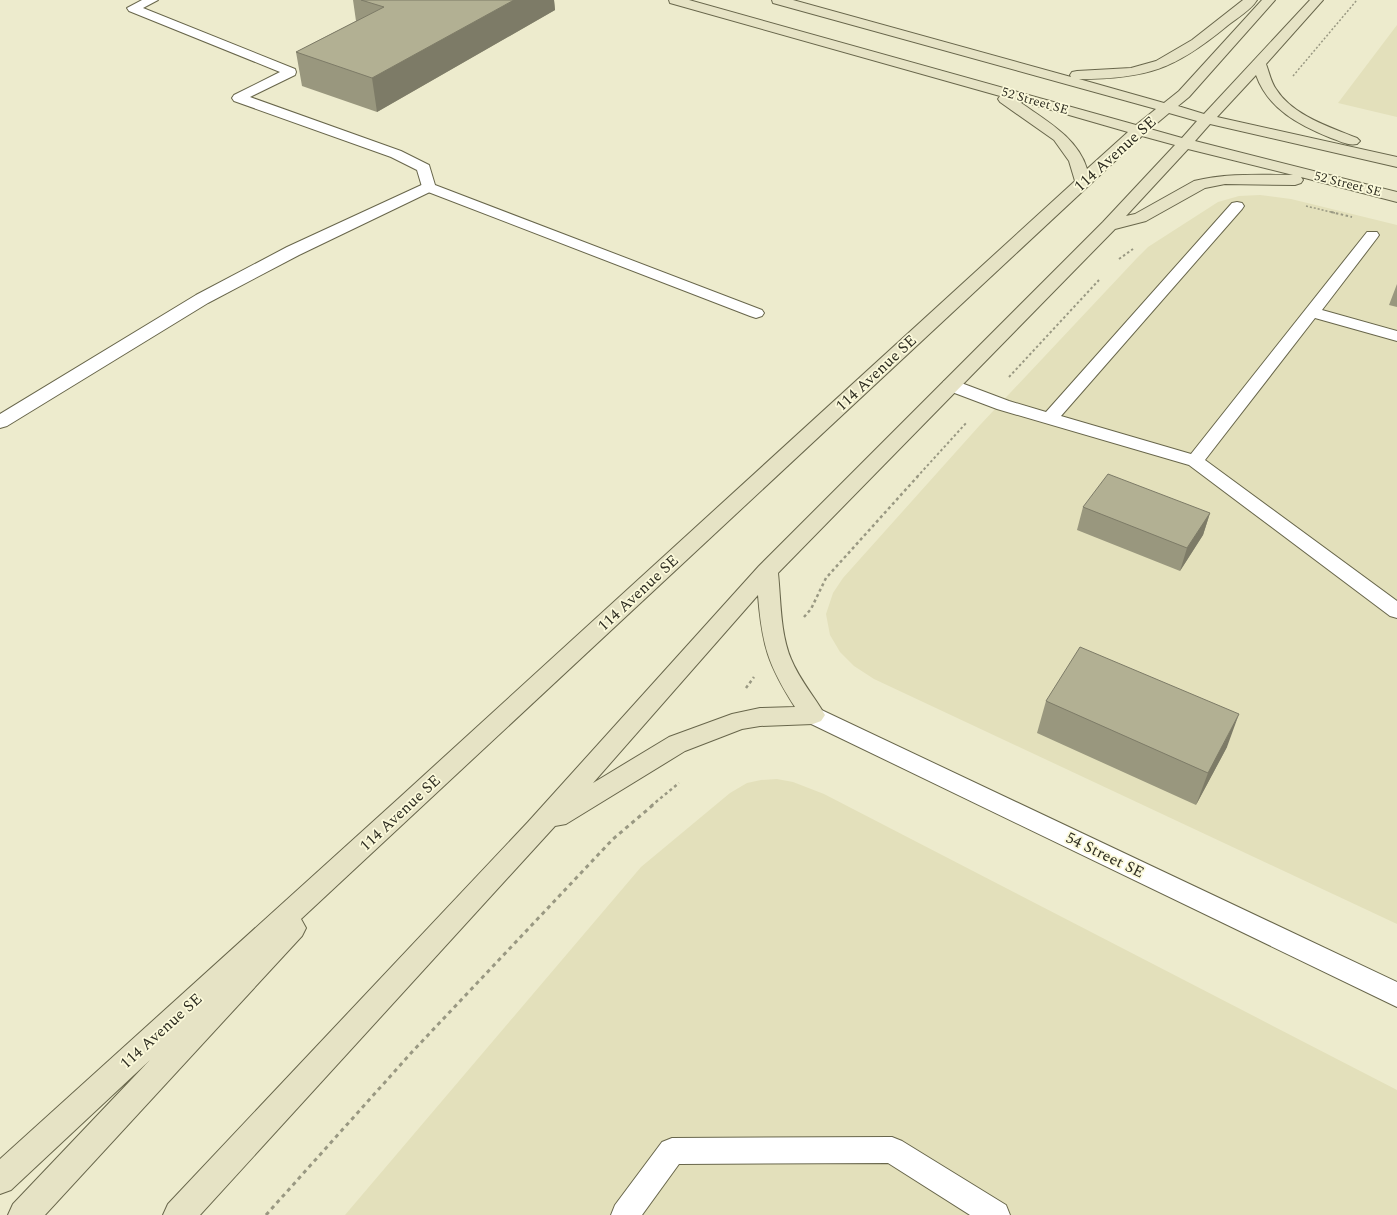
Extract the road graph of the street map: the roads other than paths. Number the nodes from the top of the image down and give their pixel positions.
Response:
1 (152, 0) edge
2 (675, 0) edge
3 (778, 0) edge
4 (1251, 0) edge
5 (1269, 0) edge
6 (1317, 0) edge
7 (1259, 64) junction
8 (1053, 76) junction
9 (993, 90) junction
10 (1167, 108) junction
11 (1207, 119) junction
12 (1139, 130) junction
13 (1184, 143) junction
14 (1397, 158) edge
15 (1397, 162) edge
16 (1330, 180) junction
17 (1083, 182) junction
18 (428, 187) junction
19 (1397, 196) edge
20 (1237, 206) dead end
21 (1109, 225) junction
22 (1372, 235) dead end
23 (1311, 312) junction
24 (756, 313) dead end
25 (1397, 336) edge
26 (950, 385) junction
27 (1050, 418) junction
28 (0, 422) edge
29 (1195, 461) junction
30 (767, 572) junction
31 (1397, 611) edge
32 (813, 715) junction
33 (407, 806) junction
34 (537, 828) junction
35 (1396, 992) edge
36 (0, 1179) edge
37 (24, 1215) edge
38 (179, 1215) edge
39 (625, 1215) edge
40 (996, 1215) edge

1 - 18 lane
2 - 9 main road, 52 Street SE
3 - 8 main road, 52 Street SE
4 - 8 main road
5 - 10 main road, 114 Avenue SE
6 - 7 main road
7 - 11 main road
7 - 14 main road
8 - 10 main road, 52 Street SE
9 - 12 main road, 52 Street SE
9 - 17 main road
10 - 11 main road, 52 Street SE
10 - 12 main road, 114 Avenue SE
11 - 13 main road
11 - 15 main road, 52 Street SE
12 - 13 main road, 52 Street SE
12 - 17 main road, 114 Avenue SE
13 - 16 main road, 52 Street SE
13 - 21 main road
16 - 19 main road, 52 Street SE
16 - 21 main road
17 - 33 main road, 114 Avenue SE
18 - 24 lane
18 - 28 street
20 - 27 lane
21 - 26 main road
22 - 23 lane
23 - 25 lane
23 - 29 lane
26 - 27 lane
26 - 30 main road
27 - 29 lane
29 - 31 lane
30 - 32 main road
30 - 34 main road
32 - 34 main road
32 - 35 street, 54 Street SE
33 - 36 main road, 114 Avenue SE
33 - 37 main road
34 - 38 main road
39 - 40 lane

